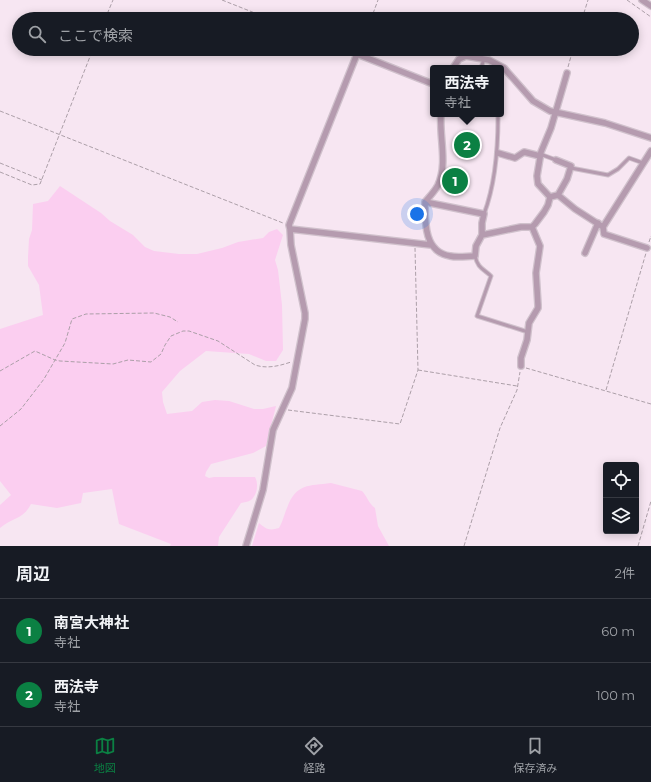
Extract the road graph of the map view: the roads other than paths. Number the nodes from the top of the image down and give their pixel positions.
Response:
1 (642, 0) edge
2 (651, 6) edge
3 (356, 56) edge
4 (362, 56) edge
5 (472, 56) edge
6 (472, 56) edge
7 (484, 59) junction
8 (455, 65) edge
9 (482, 65) edge
10 (499, 65) edge
11 (504, 68) edge
12 (567, 73) road end
13 (430, 83) edge
14 (555, 112) junction
15 (442, 117) edge
16 (498, 117) edge
17 (651, 138) edge
18 (651, 152) edge
19 (498, 153) junction
20 (540, 155) junction
21 (556, 160) joint
22 (644, 164) junction
23 (571, 168) junction
24 (558, 195) junction
25 (550, 197) junction
26 (425, 202) junction
27 (484, 214) junction
28 (600, 225) junction
29 (290, 227) junction
30 (532, 227) junction
31 (482, 235) junction
32 (431, 245) junction
33 (647, 248) road end
34 (585, 253) dead end
35 (475, 256) junction
36 (528, 332) junction
37 (520, 366) road end
38 (246, 546) edge

1 - 2 street
3 - 29 street
4 - 13 street
5 - 8 street
6 - 7 street
7 - 9 lane
7 - 10 street
11 - 14 street
12 - 14 street
14 - 17 street
14 - 20 street
15 - 26 street
16 - 19 lane
18 - 22 street
19 - 20 street
19 - 27 lane
20 - 21 lane
20 - 25 street
21 - 23 street
22 - 23 lane
22 - 28 street
23 - 24 street
24 - 25 street
24 - 28 street
25 - 30 street
26 - 27 street
26 - 32 street
27 - 31 street
28 - 33 street
28 - 34 street
29 - 32 street
29 - 38 street
30 - 31 street
30 - 36 street
31 - 35 street
32 - 35 street
35 - 36 lane
36 - 37 street

